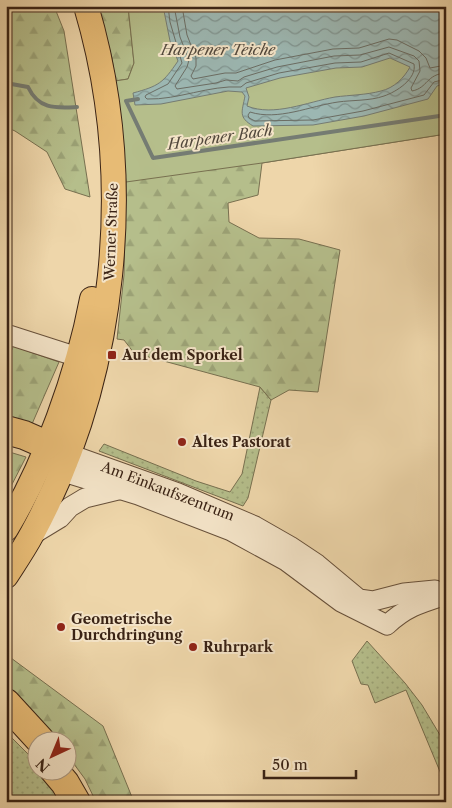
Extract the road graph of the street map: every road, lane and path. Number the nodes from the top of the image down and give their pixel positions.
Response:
1 (72, 6) edge
2 (86, 6) edge
3 (6, 334) edge
4 (87, 360) junction
5 (6, 430) edge
6 (58, 457) junction
7 (120, 490) junction
8 (6, 529) edge
9 (32, 535) junction
10 (6, 576) edge
11 (446, 590) edge
12 (446, 595) edge
13 (6, 703) edge
14 (6, 724) edge
15 (31, 730) edge
16 (28, 744) edge
17 (62, 780) edge
18 (73, 780) edge
19 (76, 802) edge
20 (87, 802) edge

1 - 4 main road, Werner Straße
2 - 4 main road, Werner Straße
3 - 4 street
4 - 6 main road, Werner Straße
5 - 6 highway
6 - 7 street, Am Einkaufszentrum
6 - 8 main road
6 - 9 main road
6 - 11 street, Am Einkaufszentrum
7 - 9 street, Am Einkaufszentrum
7 - 12 street, Am Einkaufszentrum
9 - 10 main road
13 - 15 highway
14 - 16 highway
17 - 19 highway
18 - 20 highway

